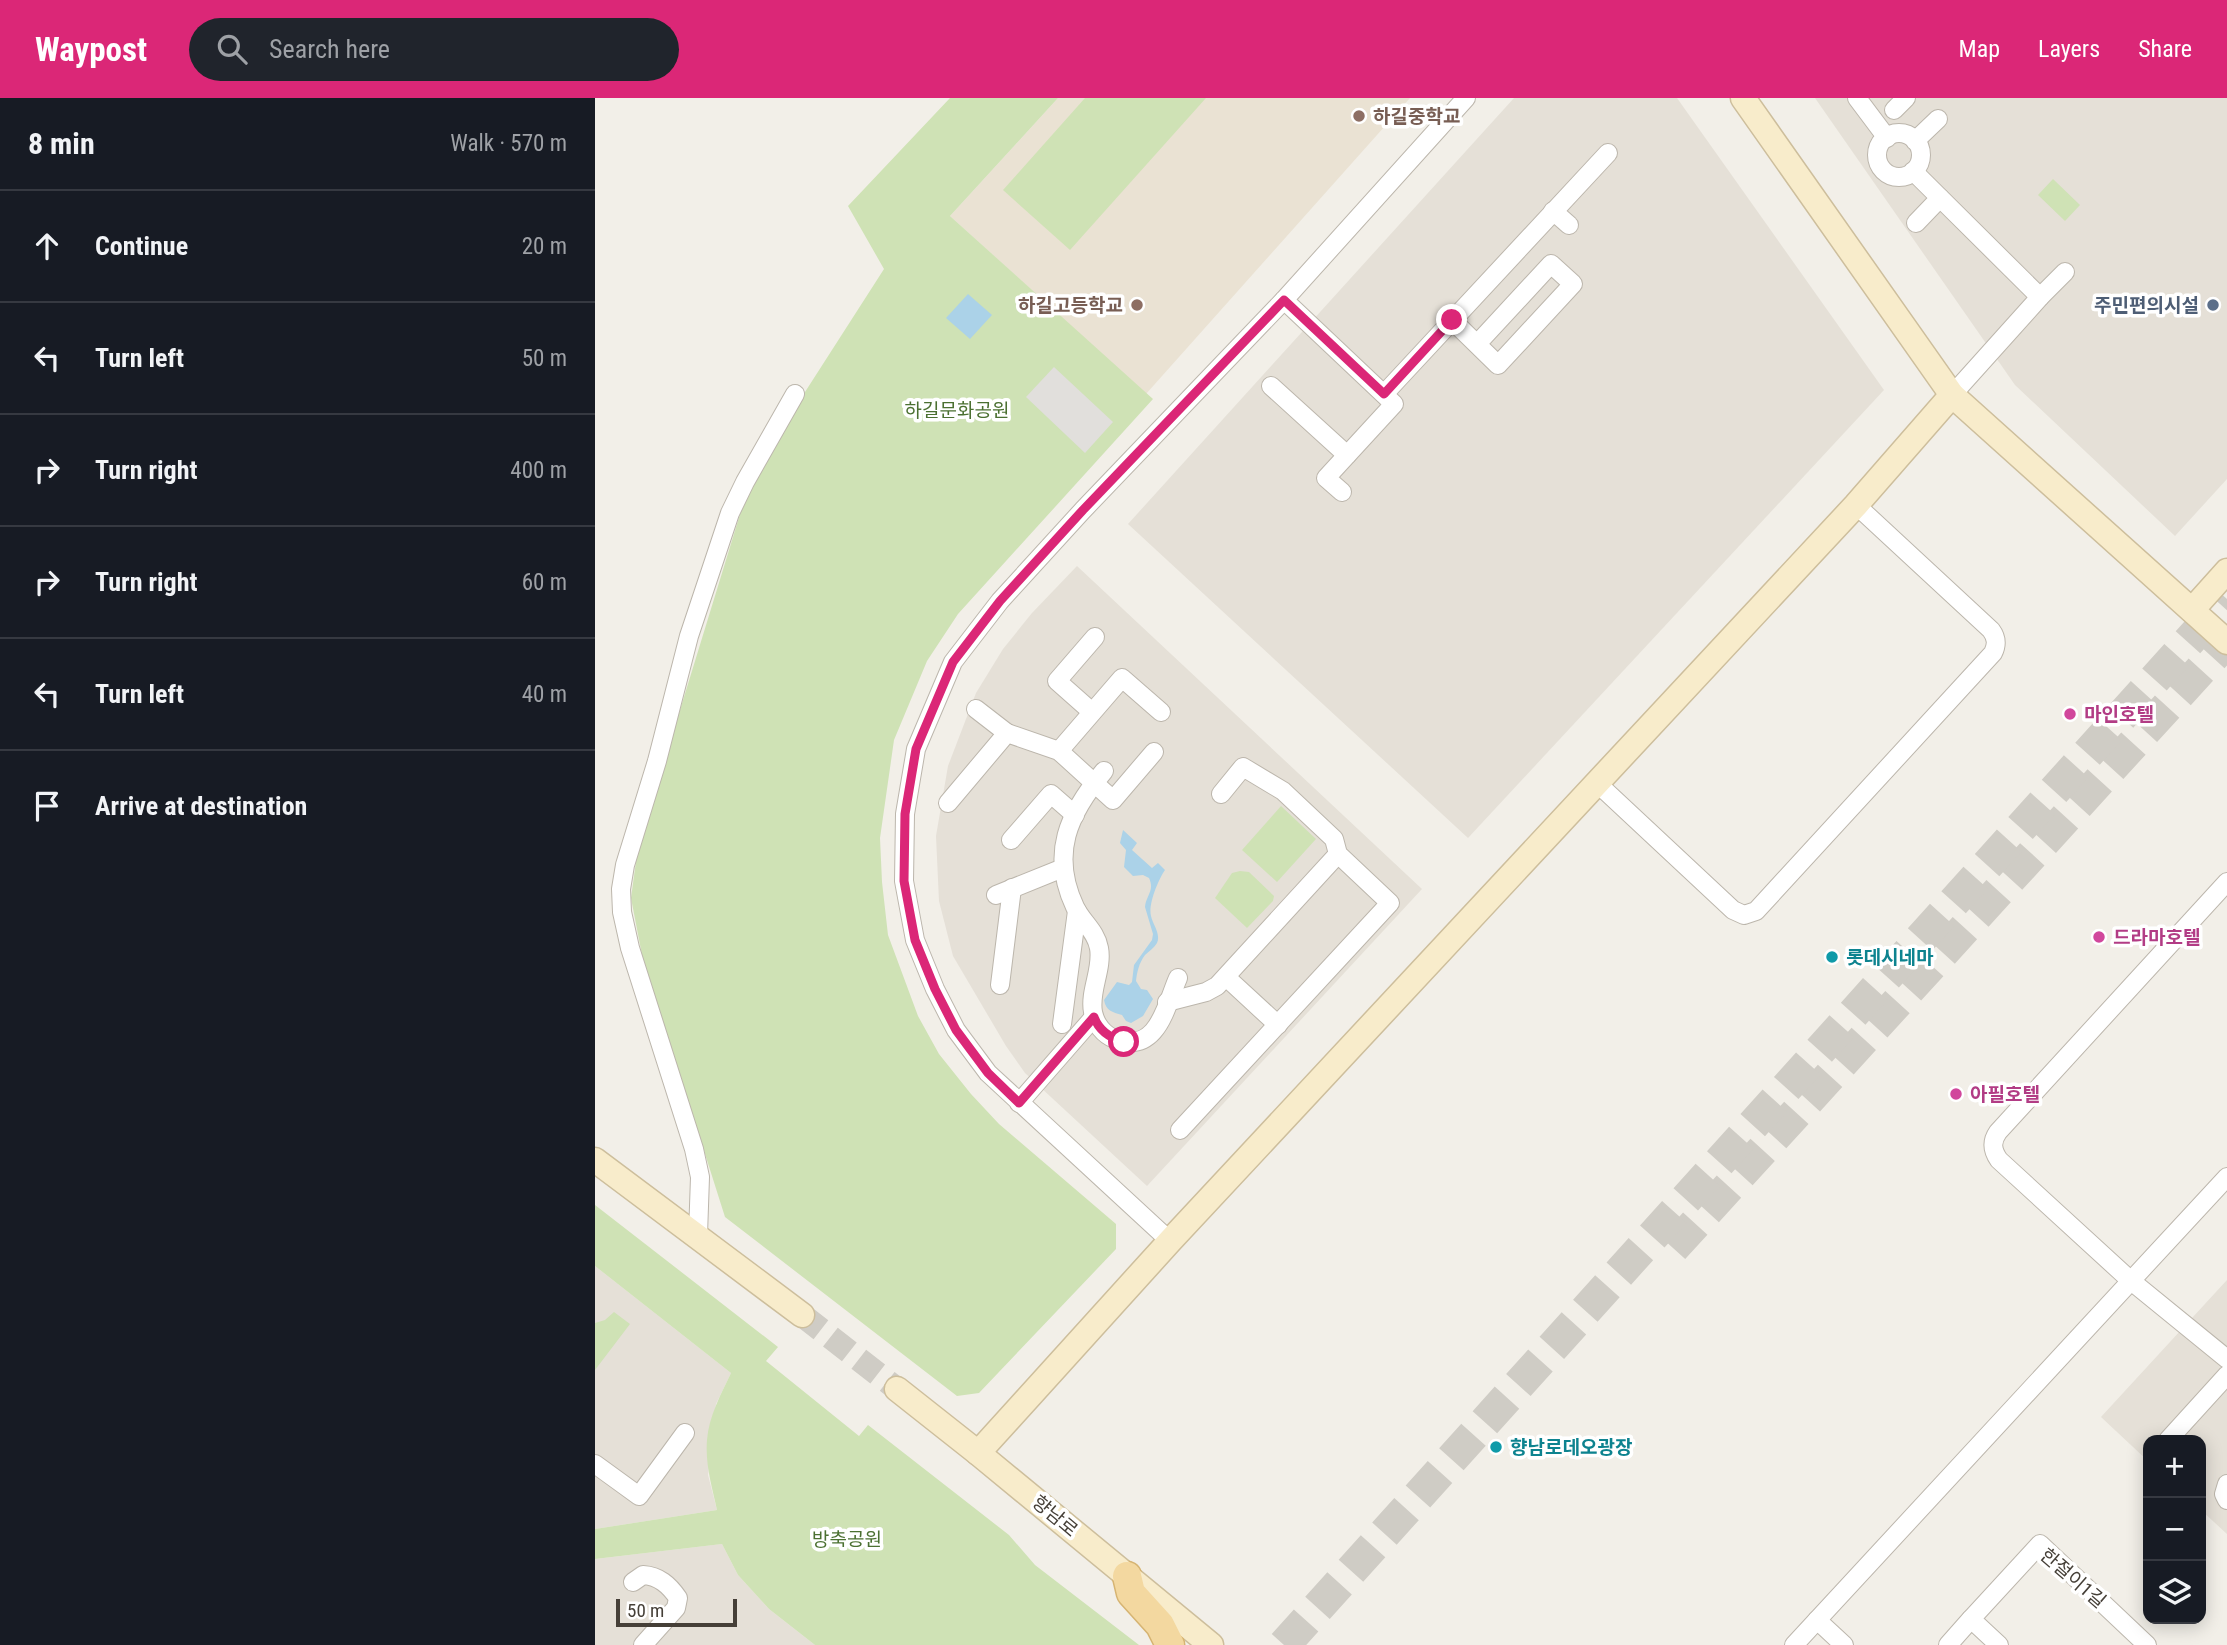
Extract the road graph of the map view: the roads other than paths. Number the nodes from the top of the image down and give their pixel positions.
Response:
1 (1466, 98) edge
2 (1743, 98) edge
3 (1859, 99) edge
4 (1938, 120) dead end
5 (1887, 138) junction
6 (1915, 141) junction
7 (1608, 152) dead end
8 (1913, 171) junction
9 (1940, 198) junction
10 (1553, 211) junction
11 (1916, 223) dead end
12 (1569, 225) dead end
13 (2065, 272) dead end
14 (2041, 298) junction
15 (1284, 300) junction
16 (1452, 320) junction
17 (1476, 344) junction
18 (1271, 386) dead end
19 (795, 394) dead end
20 (1384, 394) junction
21 (1952, 395) junction
22 (1347, 455) junction
23 (1342, 492) dead end
24 (1856, 505) junction
25 (2227, 571) edge
26 (2192, 610) junction
27 (1095, 637) dead end
28 (2227, 642) edge
29 (976, 709) dead end
30 (1092, 712) junction
31 (1161, 712) dead end
32 (1007, 733) junction
33 (1059, 751) junction
34 (1154, 752) dead end
35 (1099, 778) junction
36 (1597, 783) junction
37 (1221, 794) dead end
38 (948, 803) dead end
39 (1075, 815) junction
40 (1011, 840) dead end
41 (1338, 854) junction
42 (1063, 868) junction
43 (2227, 882) edge
44 (1077, 911) junction
45 (1226, 976) junction
46 (1178, 978) dead end
47 (1000, 985) dead end
48 (1167, 1002) junction
49 (1094, 1017) junction
50 (1062, 1024) dead end
51 (1278, 1025) junction
52 (1019, 1103) junction
53 (1180, 1130) dead end
54 (595, 1160) edge
55 (2227, 1177) edge
56 (698, 1236) junction
57 (1170, 1241) junction
58 (2130, 1280) junction
59 (802, 1315) tunnel mouth
60 (2227, 1359) edge
61 (2227, 1375) edge
62 (897, 1389) tunnel mouth
63 (685, 1433) dead end
64 (2173, 1435) edge
65 (978, 1453) junction
66 (595, 1464) edge
67 (2227, 1484) edge
68 (2227, 1500) edge
69 (1127, 1576) junction
70 (632, 1582) dead end
71 (1971, 1619) junction
72 (1817, 1620) junction
73 (643, 1645) edge
74 (1170, 1645) edge
75 (1211, 1645) edge
76 (1794, 1645) edge
77 (1844, 1645) edge
78 (1948, 1645) edge
79 (1999, 1645) edge
80 (2147, 1645) edge

1 - 15 street
2 - 21 street
3 - 5 street
4 - 6 street
5 - 6 street
5 - 8 street
6 - 8 street
7 - 10 street
8 - 9 street
9 - 11 street
9 - 14 street
10 - 12 street
10 - 16 street
13 - 14 street
14 - 21 street
15 - 20 street
15 - 52 street
16 - 17 street
16 - 20 street
17 - 17 street
18 - 22 street
19 - 56 street
20 - 22 street
21 - 24 street
21 - 26 street
22 - 23 street
24 - 36 street
24 - 36 street
25 - 26 street
26 - 28 street
27 - 30 street
29 - 32 street
30 - 31 street
30 - 33 street
32 - 33 street
32 - 38 street
33 - 35 street
34 - 35 street
35 - 39 street
36 - 57 street
37 - 41 street
39 - 40 street
39 - 42 street
41 - 45 street
41 - 51 street
42 - 44 street
42 - 47 street
43 - 58 street
44 - 49 street
44 - 50 street
45 - 48 street
45 - 51 street
46 - 48 street
48 - 49 street
49 - 52 street
51 - 53 street
52 - 57 street
54 - 56 street
55 - 58 street
56 - 59 street
57 - 65 street
58 - 60 street
58 - 72 street
61 - 64 street
62 - 65 street, 향남로
63 - 66 street
65 - 69 street, 향남로
67 - 68 street
69 - 74 main road
69 - 75 street, 향남로
70 - 73 street
71 - 78 street
71 - 79 street
71 - 80 street, 한절이1길
72 - 76 street
72 - 77 street

